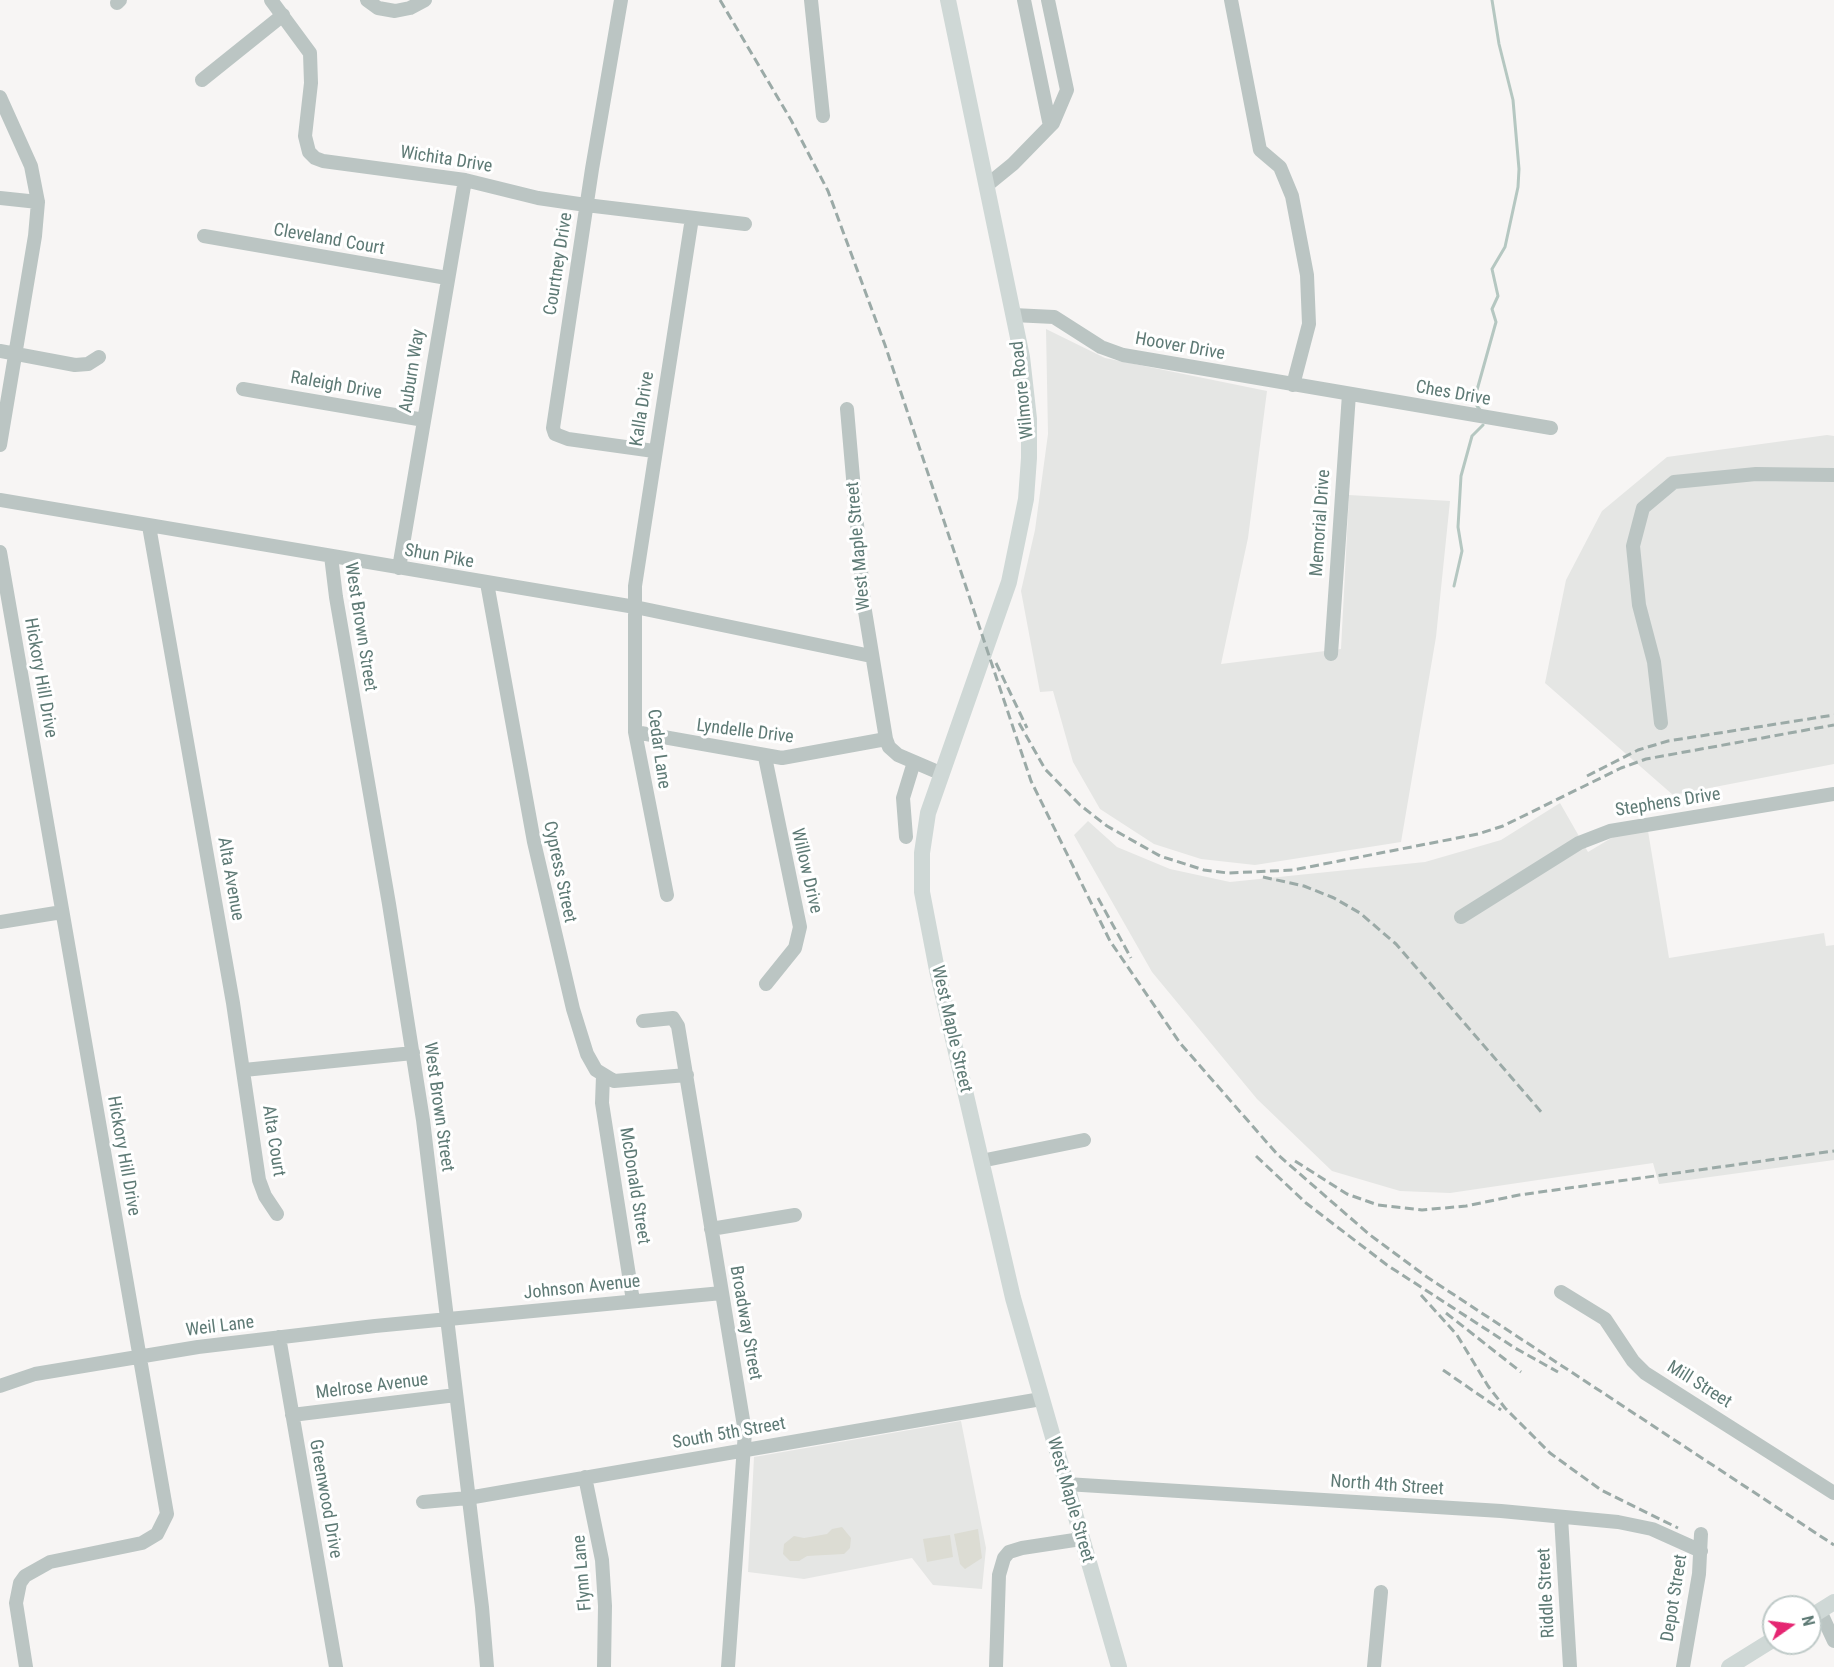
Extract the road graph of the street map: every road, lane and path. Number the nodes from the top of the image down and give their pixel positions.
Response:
1 (271, 0) edge
2 (367, 0) edge
3 (424, 0) edge
4 (621, 0) edge
5 (811, 0) edge
6 (948, 0) edge
7 (1023, 0) edge
8 (1048, 0) edge
9 (1231, 0) edge
10 (283, 15) junction
11 (202, 80) dead end
12 (0, 97) edge
13 (823, 116) dead end
14 (1050, 126) junction
15 (465, 180) junction
16 (986, 186) junction
17 (0, 198) edge
18 (38, 202) junction
19 (586, 205) junction
20 (692, 218) junction
21 (745, 224) dead end
22 (204, 236) dead end
23 (447, 279) junction
24 (1013, 315) junction
25 (0, 351) edge
26 (15, 354) junction
27 (99, 357) dead end
28 (1293, 385) junction
29 (243, 389) dead end
30 (1349, 394) junction
31 (847, 409) dead end
32 (424, 420) junction
33 (1551, 428) dead end
34 (0, 445) edge
35 (654, 451) junction
36 (1834, 476) edge
37 (0, 500) edge
38 (149, 526) junction
39 (0, 552) edge
40 (331, 556) junction
41 (399, 568) junction
42 (487, 584) junction
43 (635, 607) junction
44 (1331, 654) dead end
45 (871, 656) junction
46 (1661, 723) dead end
47 (635, 732) junction
48 (886, 739) junction
49 (765, 756) junction
50 (914, 762) junction
51 (940, 773) junction
52 (1834, 794) edge
53 (906, 837) dead end
54 (667, 895) dead end
55 (62, 912) junction
56 (1461, 917) dead end
57 (0, 922) edge
58 (766, 984) dead end
59 (644, 1022) dead end
60 (413, 1053) junction
61 (244, 1070) junction
62 (687, 1075) junction
63 (603, 1076) junction
64 (1084, 1140) dead end
65 (981, 1161) junction
66 (277, 1214) dead end
67 (795, 1215) dead end
68 (711, 1229) junction
69 (1561, 1292) dead end
70 (722, 1293) junction
71 (633, 1301) junction
72 (447, 1321) junction
73 (279, 1337) junction
74 (141, 1357) junction
75 (0, 1386) edge
76 (456, 1395) junction
77 (1041, 1399) junction
78 (292, 1415) junction
79 (746, 1449) junction
80 (585, 1477) junction
81 (1066, 1484) junction
82 (1834, 1493) edge
83 (468, 1498) junction
84 (423, 1502) dead end
85 (1561, 1517) junction
86 (1701, 1534) dead end
87 (1082, 1539) junction
88 (1701, 1551) junction
89 (1381, 1592) dead end
90 (1822, 1612) edge
91 (1834, 1641) edge
92 (1762, 1646) edge
93 (26, 1667) edge
94 (336, 1667) edge
95 (487, 1667) edge
96 (604, 1667) edge
97 (728, 1667) edge
98 (996, 1667) edge
99 (1119, 1667) edge
100 (1374, 1667) edge
101 (1570, 1667) edge
102 (1683, 1667) edge
103 (1729, 1667) edge

1 - 10 street, Wichita Drive
2 - 3 street
4 - 19 street, Courtney Drive
5 - 13 street
6 - 16 main road, Wilmore Road
7 - 14 street
8 - 14 street
9 - 28 street
10 - 11 street
10 - 15 street, Wichita Drive
12 - 18 street
14 - 16 street
15 - 19 street, Wichita Drive
15 - 23 street, Auburn Way
16 - 24 main road, Wilmore Road
17 - 18 street
18 - 26 street
19 - 20 street, Wichita Drive
19 - 35 street, Courtney Drive
20 - 21 street, Wichita Drive
20 - 35 street, Kalla Drive
22 - 23 street, Cleveland Court
23 - 32 street, Auburn Way
24 - 28 street, Hoover Drive
24 - 51 main road, Wilmore Road
25 - 26 street
26 - 27 street
26 - 34 street
28 - 30 street, Hoover Drive
29 - 32 street, Raleigh Drive
30 - 33 street, Ches Drive
30 - 44 street, Memorial Drive
31 - 45 street, West Maple Street
32 - 41 street, Auburn Way
35 - 43 street, Kalla Drive
36 - 46 street
37 - 38 street, Shun Pike
38 - 40 street, Shun Pike
38 - 61 street, Alta Avenue
39 - 55 street, Hickory Hill Drive
40 - 41 street, Shun Pike
40 - 60 street, West Brown Street
41 - 42 street, Shun Pike
42 - 43 street, Shun Pike
42 - 63 street, Cypress Street
43 - 45 street, Shun Pike
43 - 47 street, Cedar Lane
45 - 48 street, West Maple Street
47 - 49 street, Lyndelle Drive
47 - 54 street, Cedar Lane
48 - 49 street, Lyndelle Drive
48 - 50 street
49 - 58 street, Willow Drive
50 - 51 street
50 - 53 street
51 - 65 main road, West Maple Street
52 - 56 street, Stephens Drive
55 - 57 street
55 - 74 street, Hickory Hill Drive
59 - 62 street, Broadway Street
60 - 61 street
60 - 72 street, West Brown Street
61 - 66 street, Alta Court
62 - 63 street
62 - 68 street, Broadway Street
63 - 71 street, McDonald Street
64 - 65 street
65 - 77 main road, West Maple Street
67 - 68 street
68 - 70 street, Broadway Street
69 - 82 street, Mill Street
70 - 71 street, Johnson Avenue
70 - 79 street, Broadway Street
71 - 72 street, Johnson Avenue
72 - 73 street, Weil Lane
72 - 76 street, West Brown Street
73 - 74 street, Weil Lane
73 - 78 street, Greenwood Drive
74 - 75 street, Weil Lane
74 - 93 street, Hickory Hill Drive
76 - 78 street, Melrose Avenue
76 - 83 street, West Brown Street
77 - 79 street, South 5th Street
77 - 81 main road, West Maple Street
78 - 94 street, Greenwood Drive
79 - 80 street, South 5th Street
79 - 97 street, Broadway Street
80 - 83 street, South 5th Street
80 - 96 street, Flynn Lane
81 - 85 street, North 4th Street
81 - 87 main road, West Maple Street
83 - 84 street, South 5th Street
83 - 95 street, West Brown Street
85 - 88 street, North 4th Street
85 - 101 street, Riddle Street
86 - 88 street, Depot Street
87 - 98 street
87 - 99 main road, West Maple Street
88 - 102 street, Depot Street
89 - 100 street
90 - 91 street
92 - 103 main road

